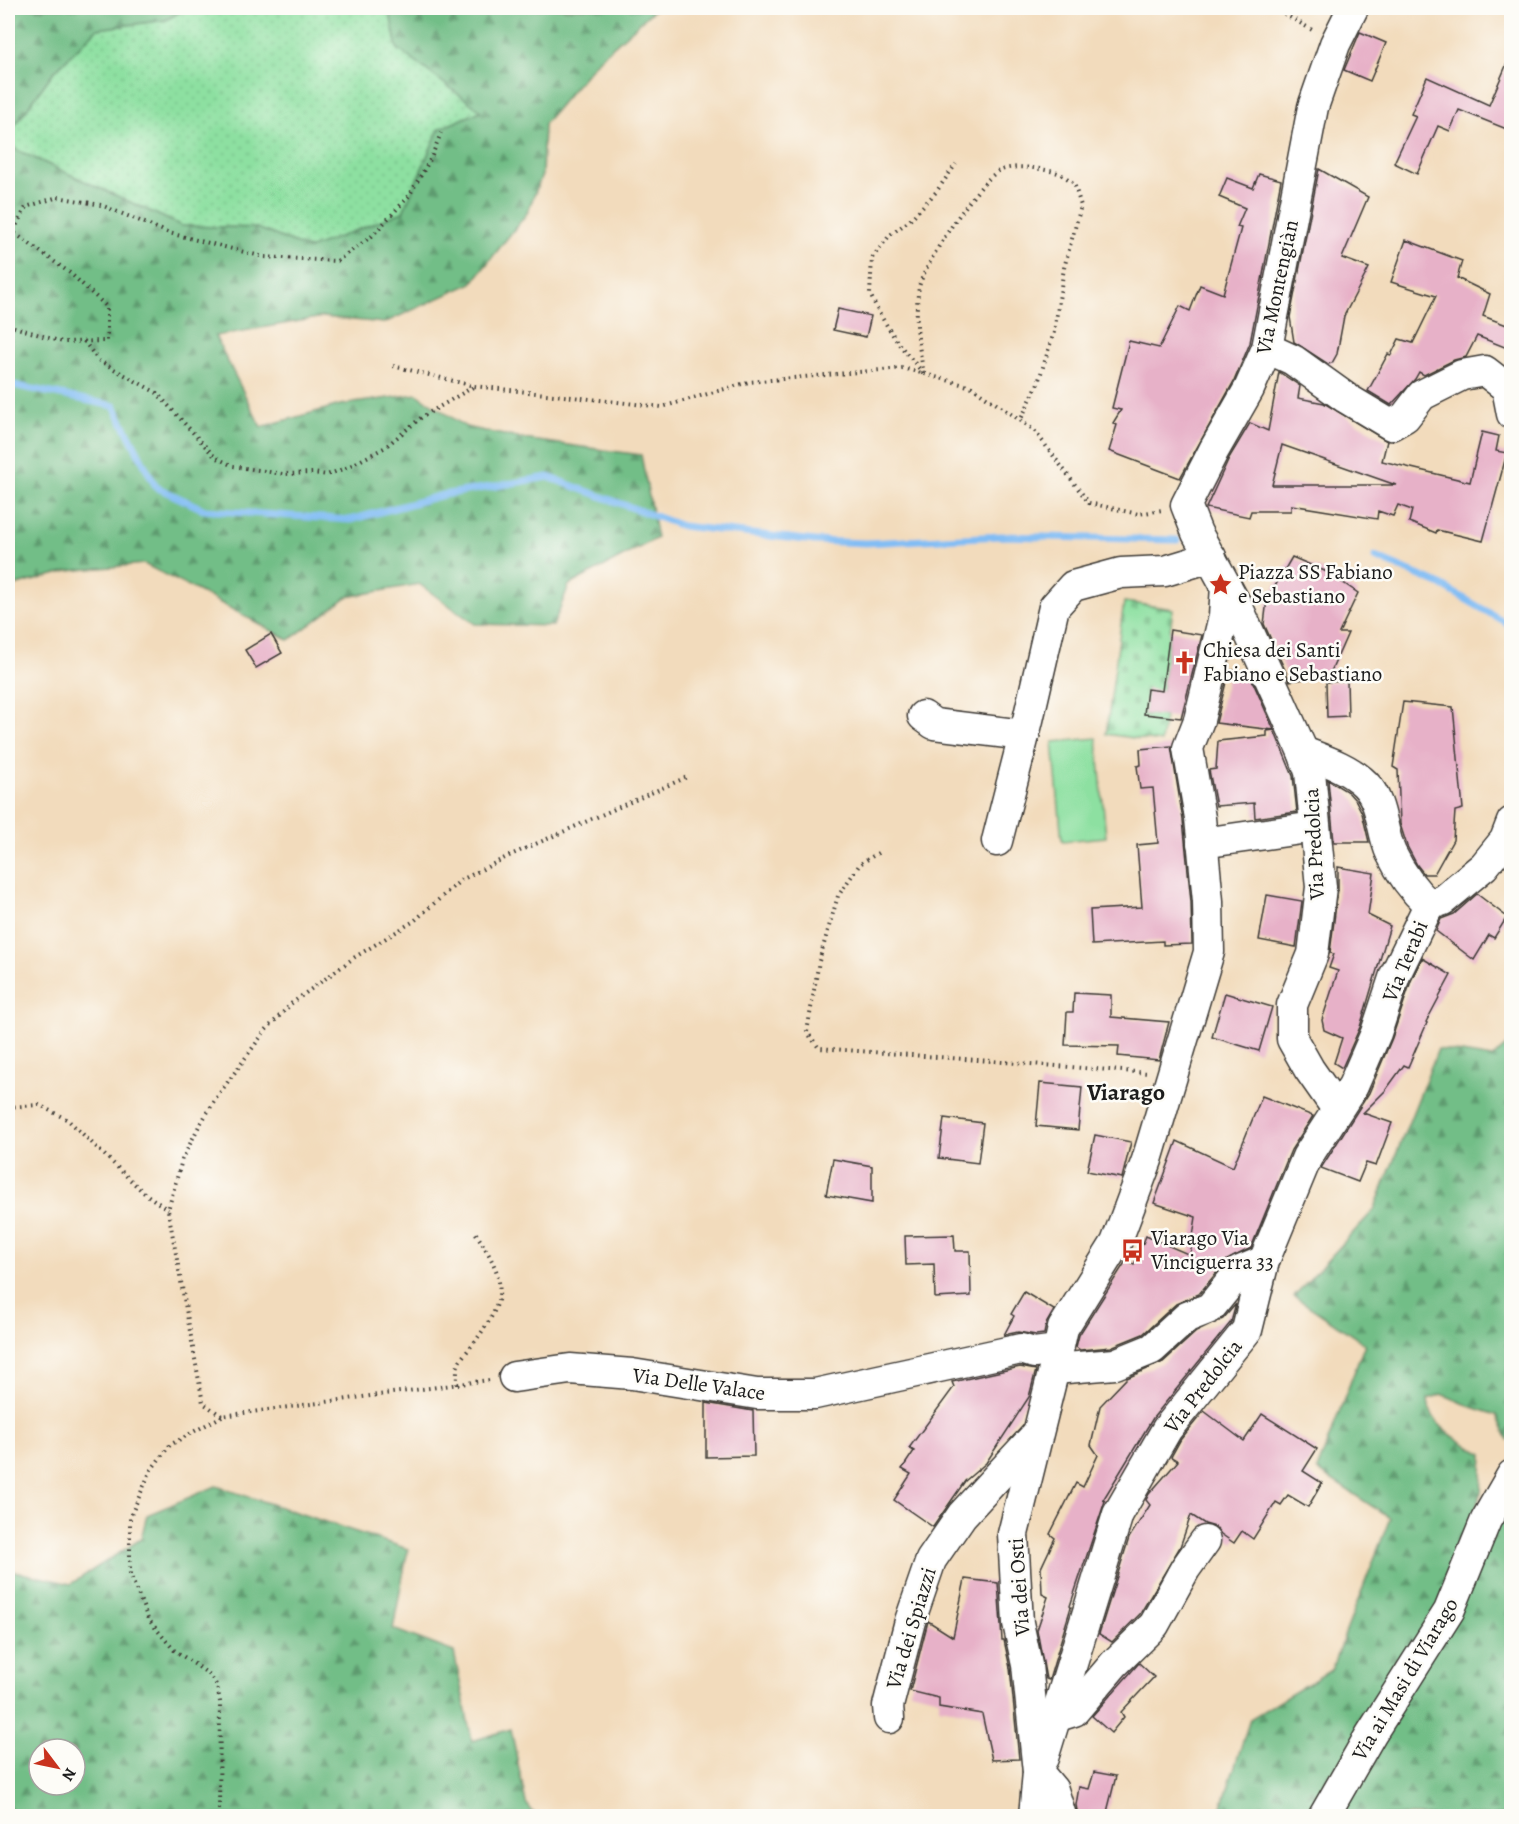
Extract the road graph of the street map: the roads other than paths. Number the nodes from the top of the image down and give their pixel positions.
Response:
1 (1353, 8) edge
2 (1267, 348) junction
3 (1512, 414) edge
4 (1211, 557) junction
5 (1226, 586) junction
6 (923, 716) dead end
7 (1024, 735) junction
8 (1303, 752) junction
9 (1512, 822) edge
10 (1315, 827) junction
11 (997, 841) dead end
12 (1202, 843) junction
13 (1429, 905) junction
14 (1337, 1109) junction
15 (1264, 1261) junction
16 (1056, 1359) junction
17 (514, 1377) road end
18 (1038, 1433) junction
19 (1512, 1475) edge
20 (1205, 1540) dead end
21 (1055, 1717) junction
22 (889, 1718) dead end
23 (1038, 1772) junction
24 (1034, 1816) edge
25 (1061, 1816) edge
26 (1324, 1816) edge

1 - 2 street, Via Montengiàn
2 - 3 street
2 - 4 street, Via Montengiàn
4 - 5 street
4 - 7 street
5 - 8 street, Via Predolcia
5 - 12 street, Via dei Osti
6 - 7 street
7 - 11 street
8 - 10 street, Via Predolcia
8 - 13 street, Via Terabi
9 - 13 street
10 - 12 street
10 - 14 street, Via Predolcia
12 - 16 street, Via dei Osti
13 - 14 street, Via Terabi
14 - 15 street, Via Predolcia
15 - 16 street, Via Delle Valace
15 - 21 street, Via Predolcia
16 - 17 street, Via Delle Valace
16 - 18 street, Via dei Osti
18 - 22 street, Via dei Spiazzi
18 - 23 street, Via dei Osti
19 - 26 street, Via ai Masi di Viarago
20 - 21 street
21 - 23 street, Via Predolcia
23 - 24 street
23 - 25 street

